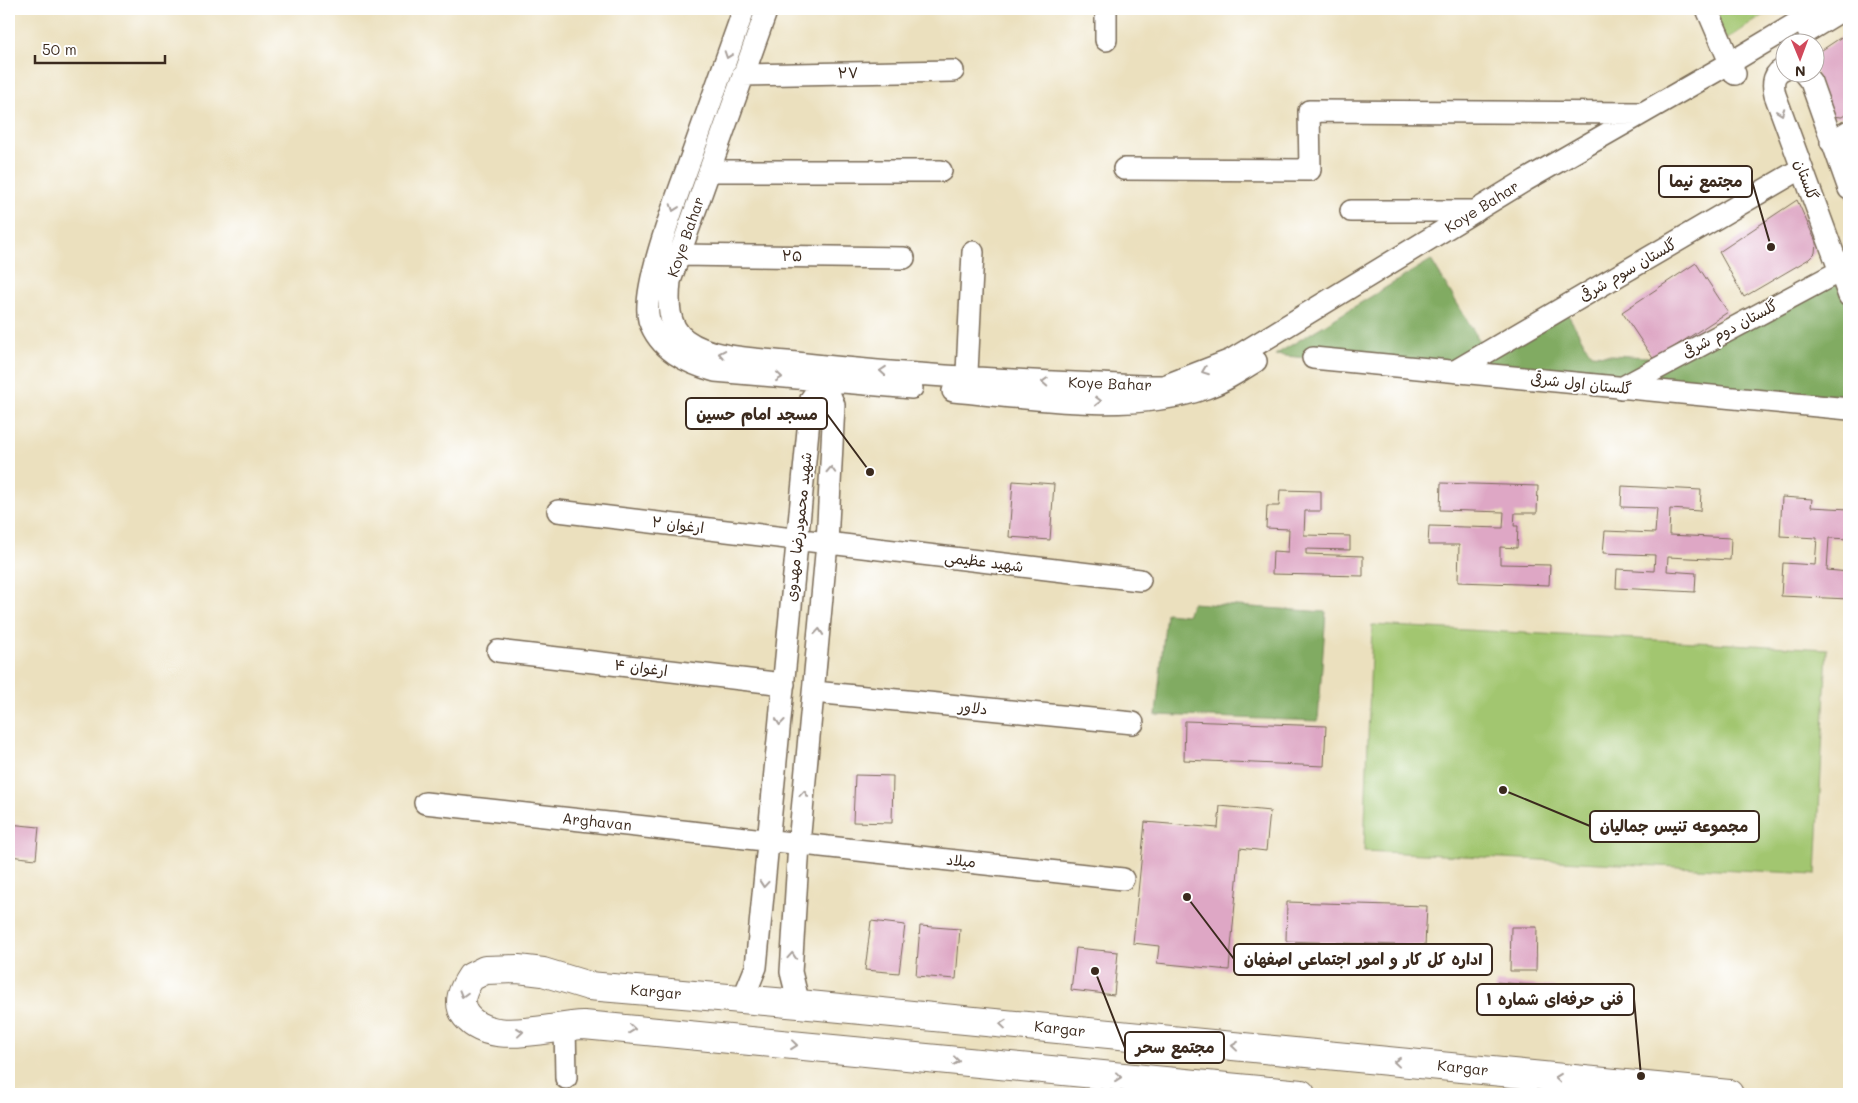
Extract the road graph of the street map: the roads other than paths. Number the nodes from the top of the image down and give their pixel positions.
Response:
1 (744, 9) edge
2 (767, 9) edge
3 (1106, 9) edge
4 (1707, 9) edge
5 (1820, 9) edge
6 (1844, 9) edge
7 (1805, 32) edge
8 (1106, 40) dead end
9 (1776, 48) edge
10 (1732, 68) junction
11 (953, 71) dead end
12 (743, 75) junction
13 (1776, 75) edge
14 (1811, 82) edge
15 (1643, 119) junction
16 (1849, 131) edge
17 (1831, 142) junction
18 (1802, 168) junction
19 (1124, 169) dead end
20 (709, 171) junction
21 (941, 171) dead end
22 (1849, 189) edge
23 (1351, 211) dead end
24 (1476, 211) junction
25 (973, 252) dead end
26 (679, 255) junction
27 (904, 258) dead end
28 (1840, 271) junction
29 (1849, 296) edge
30 (1313, 358) dead end
31 (1455, 372) junction
32 (827, 374) junction
33 (967, 385) junction
34 (1621, 388) junction
35 (1849, 408) edge
36 (558, 511) dead end
37 (797, 540) junction
38 (827, 543) junction
39 (1140, 580) dead end
40 (498, 651) dead end
41 (784, 684) junction
42 (814, 692) junction
43 (1133, 723) dead end
44 (425, 803) dead end
45 (768, 841) junction
46 (799, 844) junction
47 (1123, 879) dead end
48 (743, 999) junction
49 (799, 1004) junction
50 (565, 1025) junction
51 (566, 1078) dead end
52 (1301, 1094) edge
53 (1729, 1094) edge

1 -> 32 street, Koye Bahar
2 - 12 street, Koye Bahar
3 - 8 street
4 - 10 street
5 - 10 street, Koye Bahar
6 - 7 street, Koye Bahar
9 - 10 street, Koye Bahar
10 - 15 street, Koye Bahar
11 - 12 street, ۲۷
12 - 20 street, Koye Bahar
13 -> 18 street, گلستان
14 - 17 street
15 - 19 street
15 - 24 street, Koye Bahar
33 -> 15 street, Koye Bahar
16 - 17 street
17 - 22 street
18 - 28 street, گلستان
18 - 31 street, گلستان سوم شرقی
20 - 21 street
20 - 26 street, Koye Bahar
23 - 24 street
24 -> 33 street, Koye Bahar
25 - 33 street
26 - 27 street, ۲۵
32 -> 26 street, Koye Bahar
28 - 29 street, گلستان
28 - 34 street, گلستان دوم شرقی
30 - 31 street, گلستان اول شرقی
31 - 34 street, گلستان اول شرقی
32 - 33 street, Koye Bahar
32 - 37 street, شهید محمودرضا مهدوی
38 -> 32 street, شهید محمودرضا مهدوی
34 - 35 street, گلستان اول شرقی
36 - 37 street, ارغوان ۲
37 - 38 street, ارغوان ۲
37 - 41 street, شهید محمودرضا مهدوی
38 - 39 street, شهید عظیمی
42 -> 38 street, شهید محمودرضا مهدوی
40 - 41 street, ارغوان ۴
41 -> 45 street, شهید محمودرضا مهدوی
42 - 43 street, دلاور
46 -> 42 street, شهید محمودرضا مهدوی
44 - 45 street, Arghavan
45 - 46 street, Arghavan
45 -> 48 street, شهید محمودرضا مهدوی
46 - 47 street, میلاد
49 -> 46 street, شهید محمودرضا مهدوی
48 - 49 main road, Kargar
48 -> 50 main road, Kargar
53 -> 49 main road, Kargar
50 - 51 street
50 -> 52 main road, Kargar

